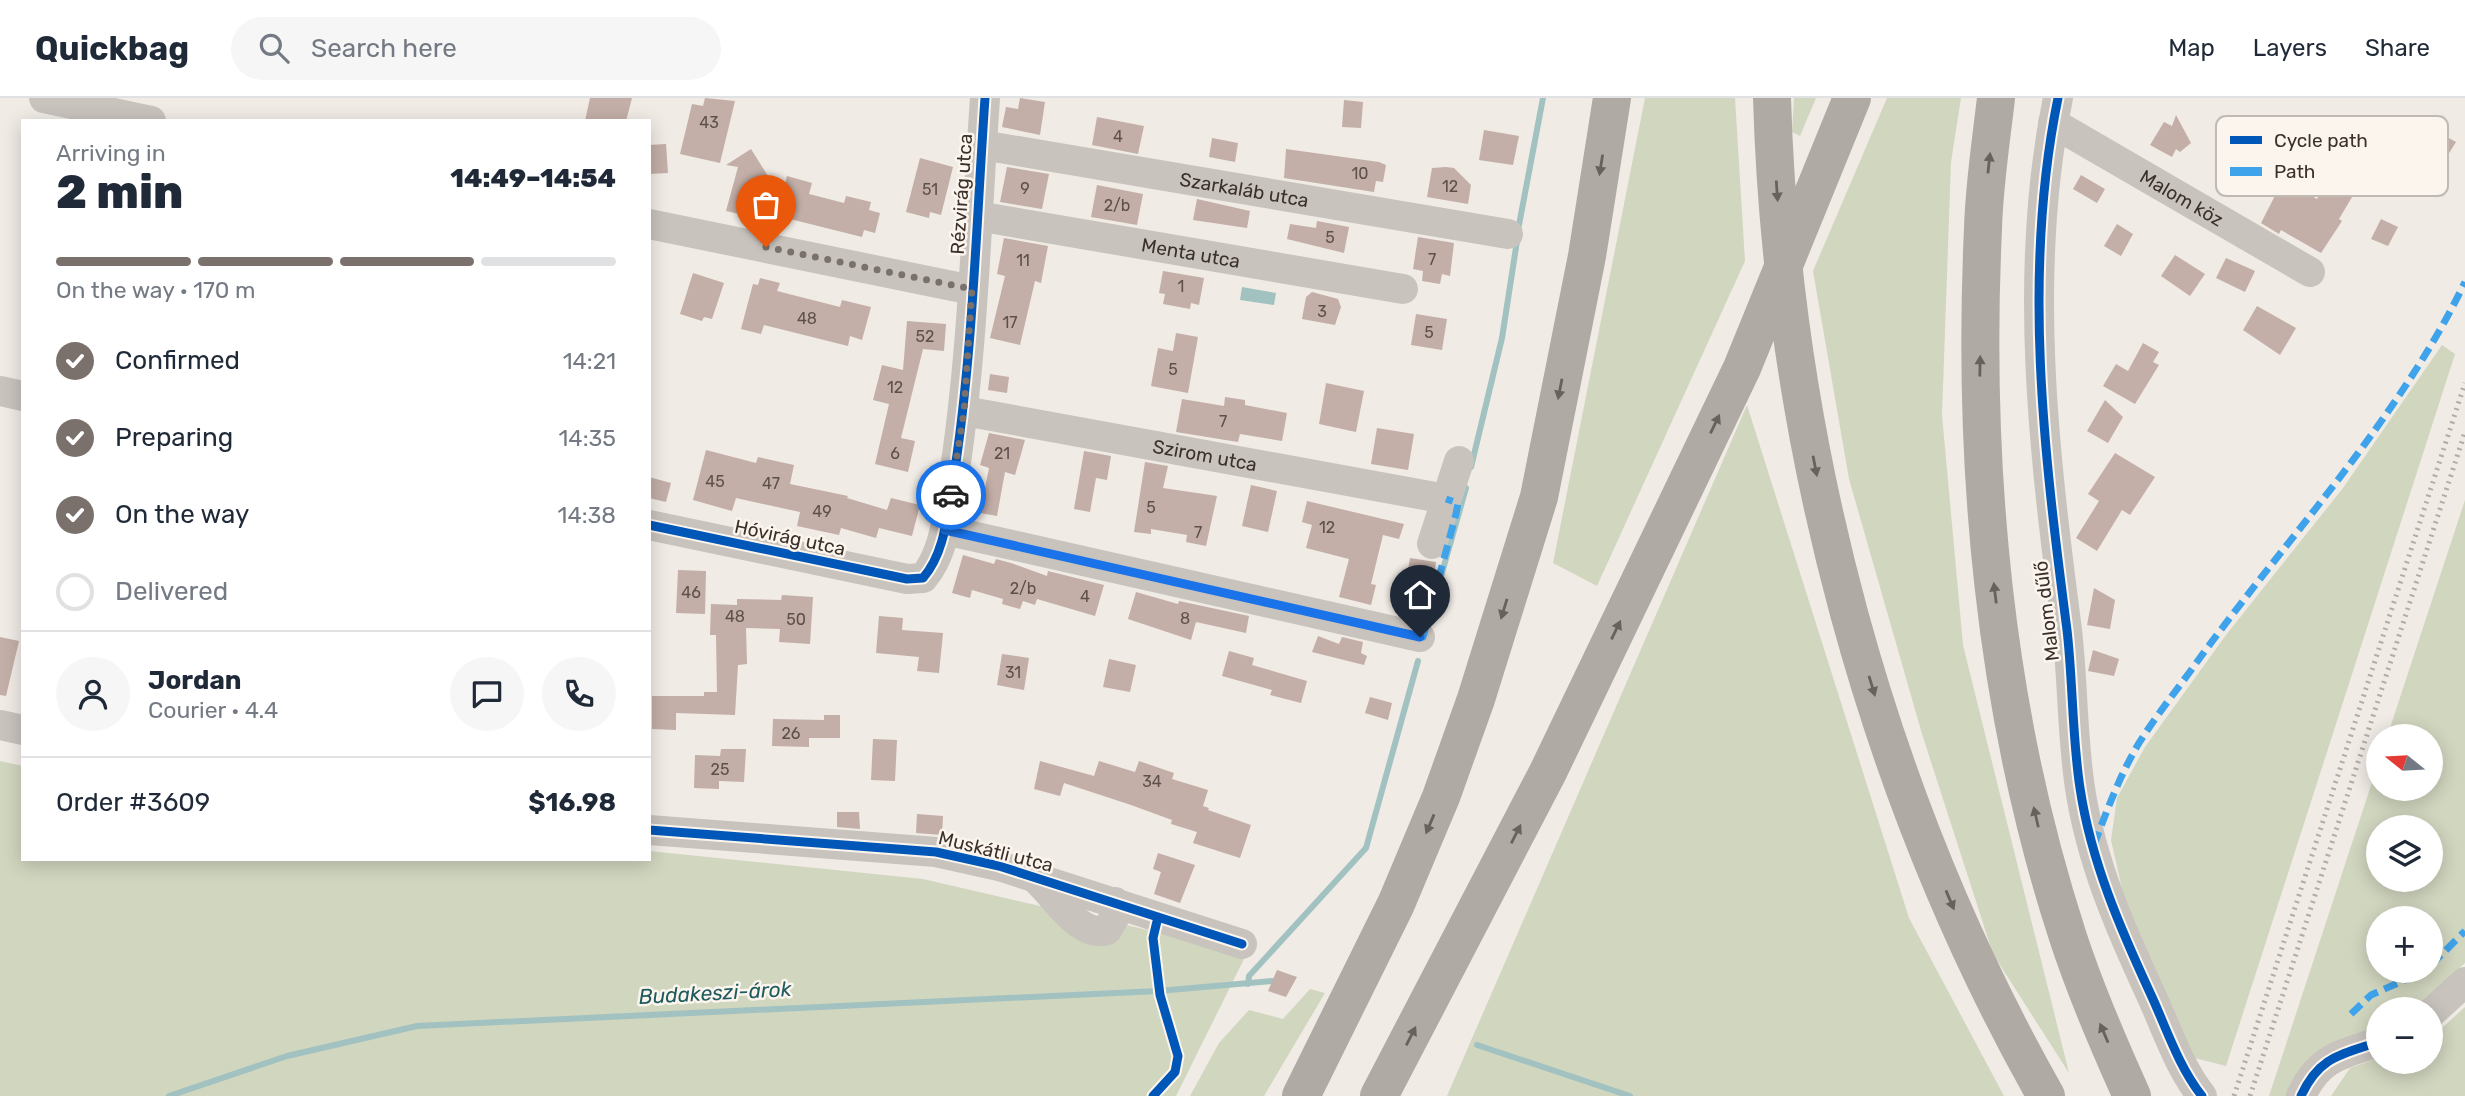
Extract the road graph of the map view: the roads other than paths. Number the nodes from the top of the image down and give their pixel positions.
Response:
1 (44, 98) edge
2 (985, 98) edge
3 (1612, 98) edge
4 (1772, 98) edge
5 (1852, 98) edge
6 (1996, 98) edge
7 (2055, 111) edge
8 (142, 119) edge
9 (982, 145) junction
10 (977, 216) junction
11 (651, 224) edge
12 (1508, 234) dead end
13 (2310, 272) dead end
14 (972, 289) junction
15 (1404, 289) dead end
16 (0, 391) edge
17 (21, 396) edge
18 (964, 411) junction
19 (1459, 461) dead end
20 (1446, 499) junction
21 (651, 525) edge
22 (945, 530) junction
23 (1432, 544) dead end
24 (923, 578) joint
25 (1420, 637) dead end
26 (0, 725) edge
27 (21, 730) edge
28 (651, 830) edge
29 (1242, 944) dead end
30 (2465, 982) edge
31 (2443, 1002) edge
32 (2366, 1046) edge
33 (1301, 1096) edge
34 (1379, 1096) edge
35 (2046, 1096) edge
36 (2132, 1096) edge
37 (2202, 1096) edge
38 (2301, 1096) edge

1 - 8 street
2 - 9 street, Rézvirág utca
3 -> 33 highway
4 -> 35 highway
34 -> 5 highway
36 -> 6 highway
7 - 13 street, Malom köz
7 - 37 street, Malom dűlő
9 - 10 street, Rézvirág utca
9 - 12 street, Szarkaláb utca
10 - 14 street, Rézvirág utca
10 - 15 street, Menta utca
11 - 14 street
14 - 18 street, Rézvirág utca
16 - 17 street
18 - 20 street, Szirom utca
18 - 22 street, Rézvirág utca
19 - 20 street
20 - 23 street
21 - 24 street, Hóvirág utca
22 - 24 street, Rézvirág utca
22 - 25 street
26 - 27 street
28 - 29 street, Muskátli utca
30 - 31 street
32 - 38 street

